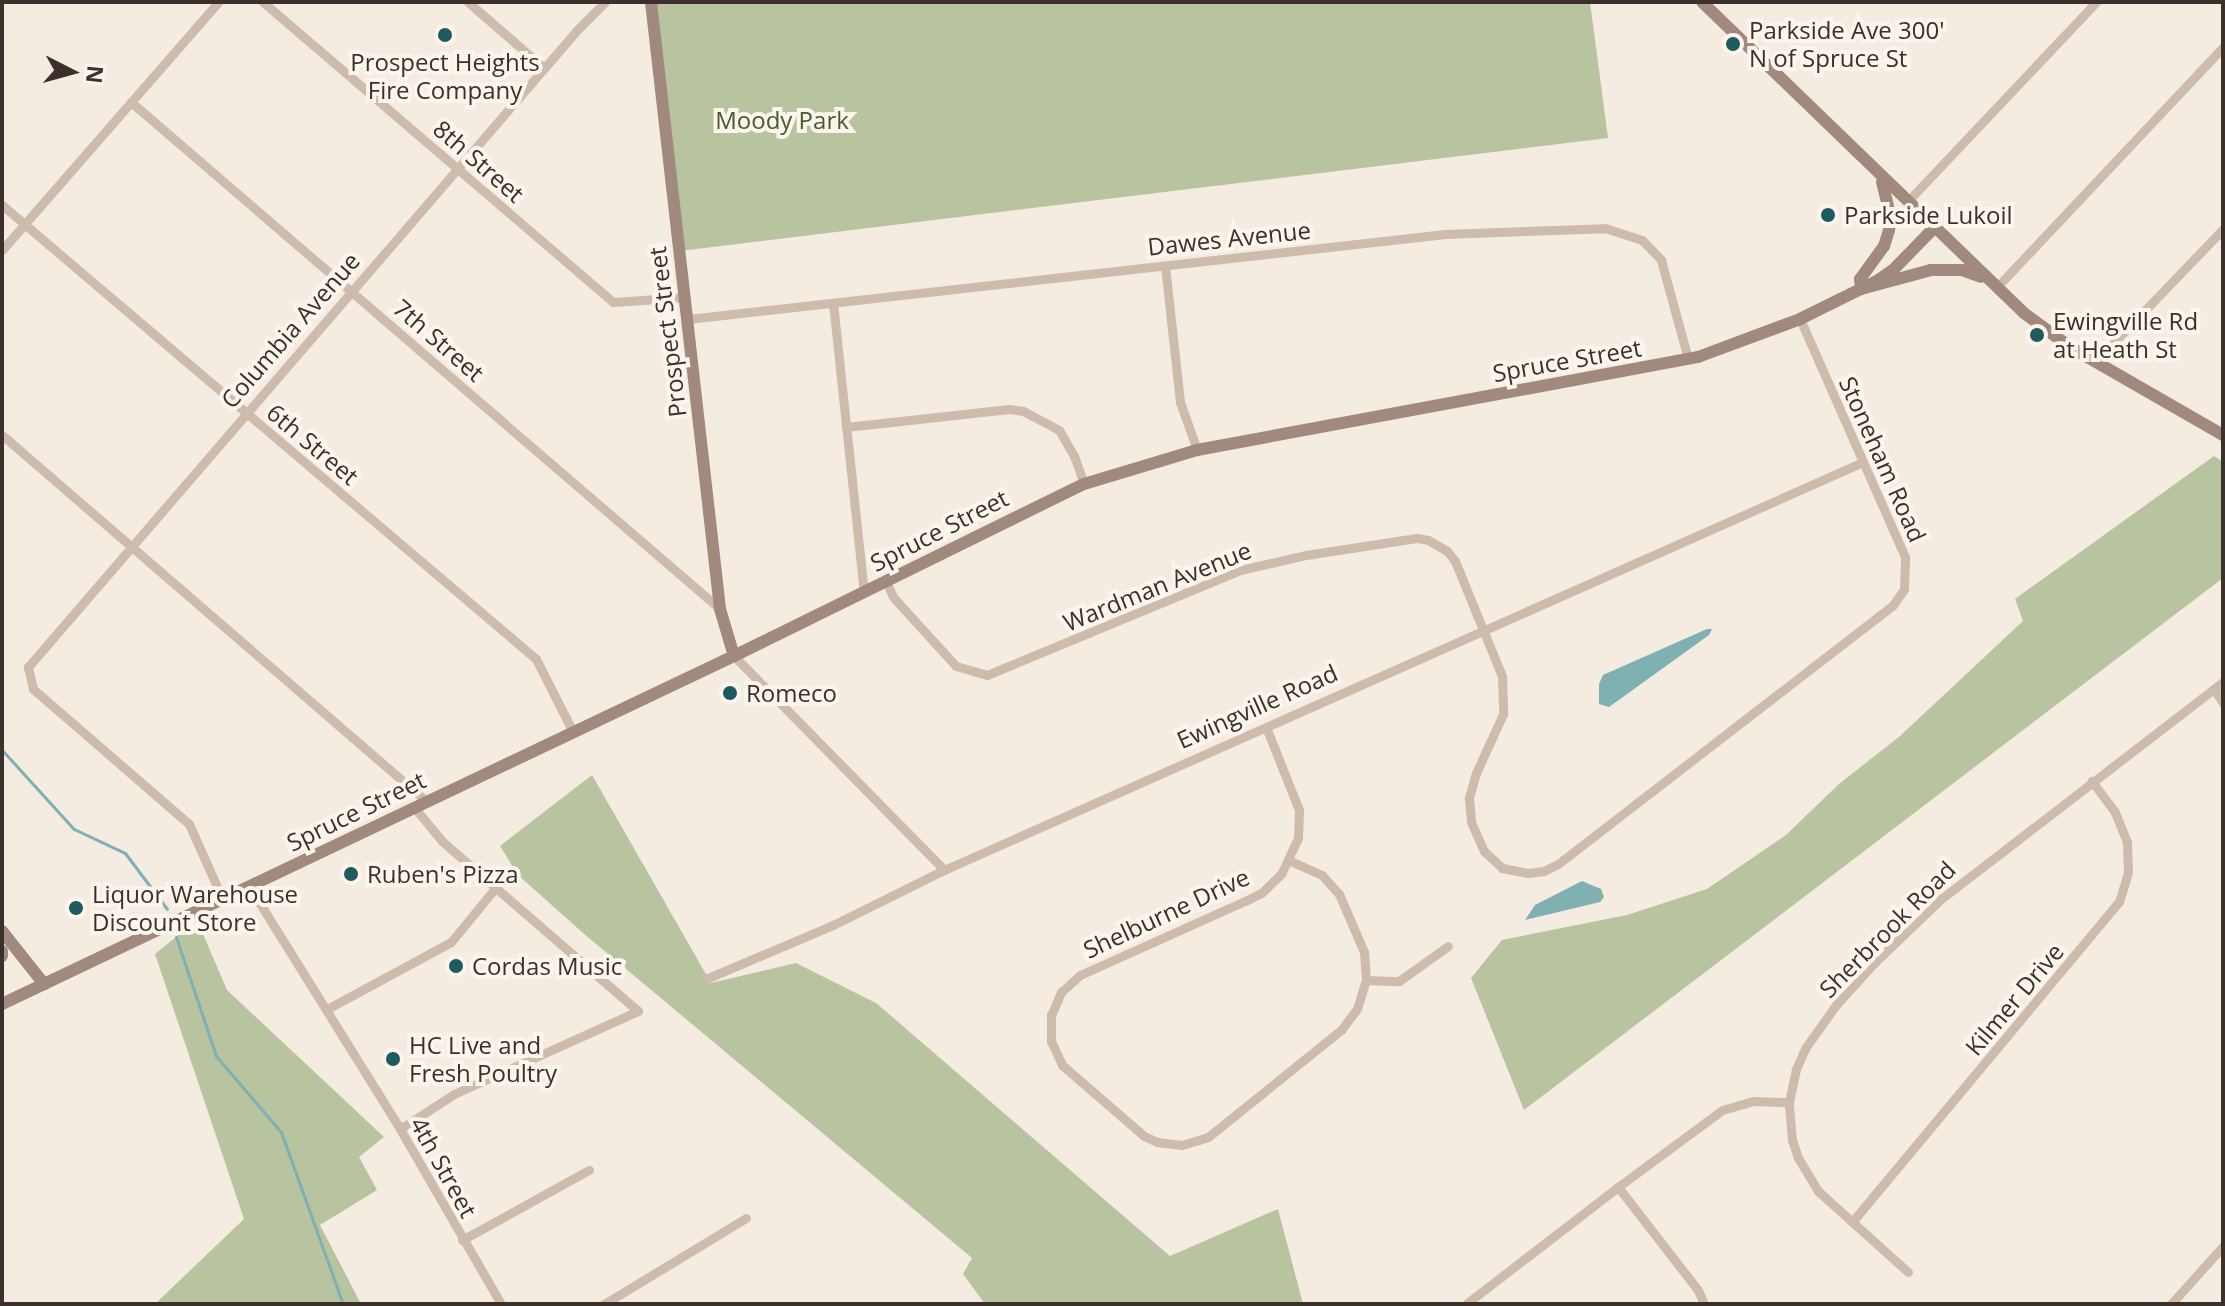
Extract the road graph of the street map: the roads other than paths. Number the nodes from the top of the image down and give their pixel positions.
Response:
1 (218, 2) edge
2 (263, 2) edge
3 (468, 2) edge
4 (605, 2) edge
5 (651, 2) edge
6 (1702, 2) edge
7 (2096, 2) edge
8 (2223, 47) edge
9 (544, 68) junction
10 (131, 102) junction
11 (457, 168) junction
12 (1879, 175) junction
13 (1907, 202) junction
14 (2, 205) edge
15 (25, 224) junction
16 (1934, 228) junction
17 (2223, 229) edge
18 (2, 250) edge
19 (1165, 266) junction
20 (1984, 277) junction
21 (1996, 288) junction
22 (1861, 289) junction
23 (350, 291) junction
24 (686, 297) junction
25 (833, 303) junction
26 (688, 319) junction
27 (1800, 319) junction
28 (1688, 359) junction
29 (2096, 361) junction
30 (245, 412) junction
31 (846, 427) junction
32 (2, 435) edge
33 (2223, 435) edge
34 (1197, 450) junction
35 (1863, 462) junction
36 (1084, 484) junction
37 (130, 545) junction
38 (886, 581) junction
39 (864, 592) junction
40 (720, 609) junction
41 (1482, 630) junction
42 (734, 656) junction
43 (2223, 682) edge
44 (2214, 689) junction
45 (2223, 703) edge
46 (1266, 727) junction
47 (573, 732) junction
48 (2092, 781) junction
49 (420, 804) junction
50 (1290, 861) junction
51 (944, 870) junction
52 (249, 886) junction
53 (496, 887) junction
54 (222, 898) junction
55 (2, 931) edge
56 (1448, 946) dead end
57 (708, 978) dead end
58 (1366, 980) junction
59 (44, 984) junction
60 (2, 1004) edge
61 (327, 1009) junction
62 (1789, 1102) junction
63 (400, 1129) junction
64 (589, 1170) dead end
65 (1618, 1187) junction
66 (746, 1218) dead end
67 (1852, 1222) junction
68 (462, 1240) junction
69 (2223, 1246) edge
70 (1908, 1272) dead end
71 (501, 1304) edge
72 (604, 1304) edge
73 (1466, 1304) edge
74 (1704, 1304) edge
75 (2171, 1304) edge

1 - 10 street
2 - 11 street, 8th Street
3 - 9 street
4 - 9 street, Columbia Avenue
5 - 24 street, Prospect Street
6 - 12 street
7 - 13 street
8 - 21 street
9 - 11 street, Columbia Avenue
10 - 15 street
10 - 23 street, 7th Street
11 - 23 street, Columbia Avenue
11 - 24 street, 8th Street
12 - 13 street
12 - 22 street
13 - 16 street
14 - 15 street, 6th Street
15 - 18 street
15 - 30 street, 6th Street
16 - 20 street
16 - 22 street, Spruce Street
17 - 29 street
19 - 25 street, Dawes Avenue
19 - 28 street, Dawes Avenue
19 - 34 street
20 - 21 street
20 - 22 street
21 - 29 street
22 - 27 street, Spruce Street
23 - 30 street, Columbia Avenue
23 - 40 street, 7th Street
24 - 26 street, Prospect Street
25 - 26 street, Dawes Avenue
25 - 31 street
26 - 40 street, Prospect Street
27 - 28 street, Spruce Street
27 - 35 street, Stoneham Road
28 - 34 street, Spruce Street
29 - 33 street
30 - 37 street, Columbia Avenue
30 - 47 street, 6th Street
31 - 36 street
31 - 39 street
32 - 37 street
34 - 36 street, Spruce Street
35 - 41 street, Ewingville Road
35 - 41 street, Stoneham Road
36 - 38 street, Spruce Street
37 - 49 street
37 - 54 street, Columbia Avenue
38 - 39 street, Spruce Street
38 - 41 street, Wardman Avenue
39 - 42 street, Spruce Street
40 - 42 street, Prospect Street
41 - 46 street, Ewingville Road
42 - 47 street, Spruce Street
42 - 51 street
43 - 44 street, Sherbrook Road
44 - 45 street
44 - 48 street, Sherbrook Road
46 - 50 street, Shelburne Drive
46 - 51 street, Ewingville Road
47 - 49 street, Spruce Street
48 - 62 street, Sherbrook Road
48 - 67 street, Kilmer Drive
49 - 52 street, Spruce Street
49 - 53 street
50 - 58 street
50 - 58 street, Shelburne Drive
51 - 57 street, Ewingville Road
52 - 54 street, Spruce Street
52 - 61 street, 4th Street
53 - 61 street
53 - 63 street
54 - 59 street, Spruce Street
55 - 59 street
56 - 58 street
59 - 60 street, Spruce Street
61 - 63 street, 4th Street
62 - 65 street
62 - 67 street, Sherbrook Road
63 - 68 street, 4th Street
64 - 68 street
65 - 73 street
65 - 74 street
66 - 72 street
67 - 70 street, Sherbrook Road
68 - 71 street, 4th Street
69 - 75 street

